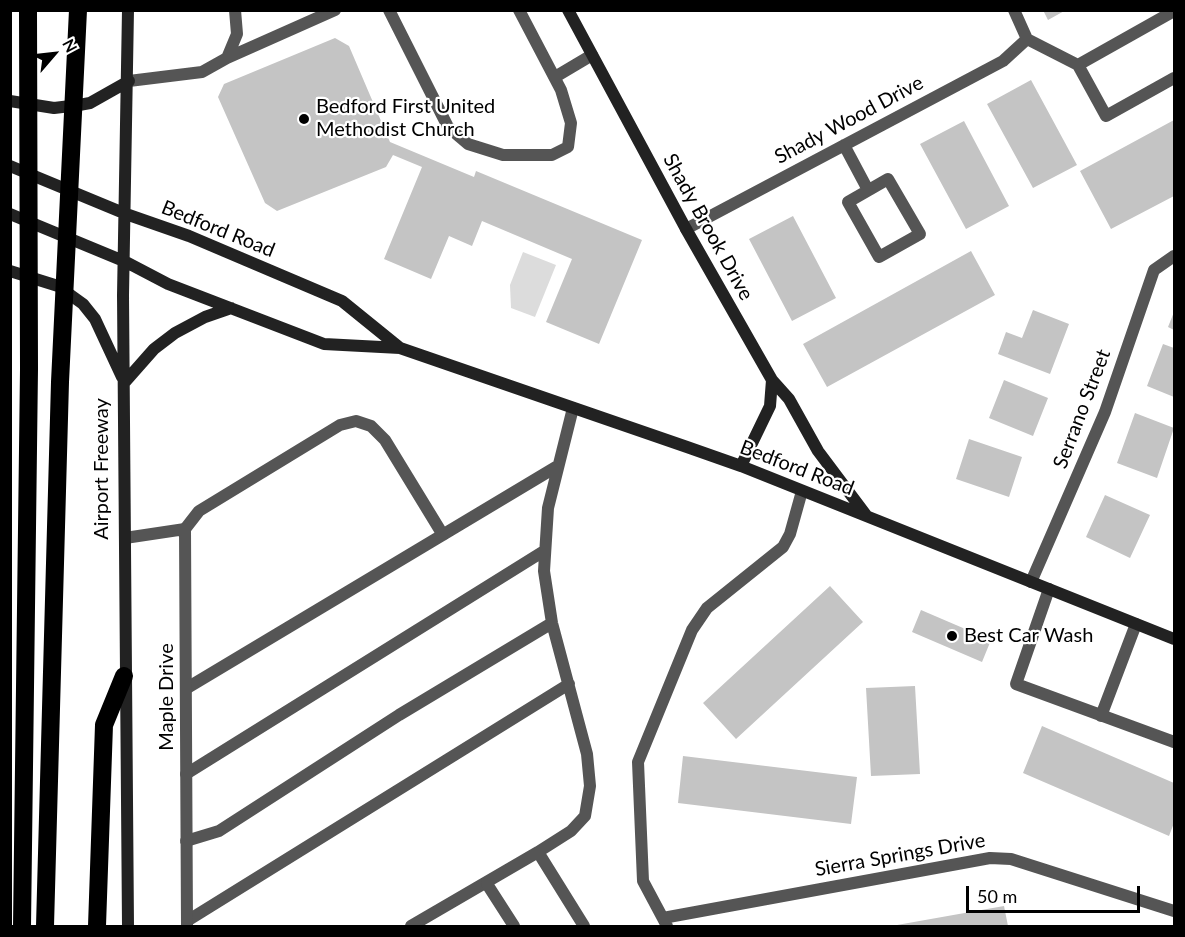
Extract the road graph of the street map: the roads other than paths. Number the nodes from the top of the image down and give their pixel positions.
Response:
1 (28, 10) edge
2 (78, 10) edge
3 (128, 10) edge
4 (235, 10) edge
5 (335, 10) edge
6 (389, 10) edge
7 (519, 10) edge
8 (568, 10) edge
9 (1014, 10) edge
10 (1174, 11) edge
11 (1027, 39) junction
12 (592, 55) junction
13 (226, 58) junction
14 (1078, 65) junction
15 (555, 77) junction
16 (1174, 78) edge
17 (129, 81) junction
18 (10, 101) edge
19 (844, 145) junction
20 (10, 166) edge
21 (868, 190) junction
22 (10, 214) edge
23 (126, 214) junction
24 (686, 229) junction
25 (1174, 256) edge
26 (126, 262) junction
27 (10, 271) edge
28 (231, 308) junction
29 (400, 348) junction
30 (772, 380) junction
31 (124, 383) junction
32 (573, 408) junction
33 (741, 466) junction
34 (556, 467) junction
35 (802, 491) junction
36 (867, 516) junction
37 (185, 529) junction
38 (443, 535) junction
39 (125, 538) junction
40 (544, 551) junction
41 (1031, 582) junction
42 (1049, 589) junction
43 (552, 623) junction
44 (1136, 624) junction
45 (1174, 639) edge
46 (124, 676) junction
47 (569, 684) junction
48 (187, 688) junction
49 (1101, 716) junction
50 (1174, 742) edge
51 (186, 774) junction
52 (186, 841) junction
53 (538, 852) junction
54 (487, 884) junction
55 (1174, 911) edge
56 (665, 922) edge
57 (187, 924) edge
58 (22, 927) edge
59 (45, 927) edge
60 (97, 927) edge
61 (128, 927) edge
62 (411, 927) edge
63 (514, 927) edge
64 (584, 927) edge

1 - 58 highway
2 - 59 highway
3 - 17 main road, Airport Freeway
4 - 13 street
5 - 13 street
6 - 15 street
7 - 15 street
8 - 12 main road, Shady Brook Drive
9 - 11 street
10 - 14 street
11 - 14 street
11 - 19 street, Shady Wood Drive
12 - 15 street
12 - 24 main road, Shady Brook Drive
13 - 17 street
14 - 16 street
17 - 18 main road
17 - 23 main road, Airport Freeway
19 - 21 street
19 - 24 street, Shady Wood Drive
20 - 23 main road, Bedford Road
21 - 21 street
22 - 26 main road, Bedford Road
23 - 26 main road, Airport Freeway
23 - 29 main road, Bedford Road
24 - 30 main road, Shady Brook Drive
25 - 41 street, Serrano Street
26 - 28 main road, Bedford Road
26 - 31 main road, Airport Freeway
27 - 31 main road
28 - 29 main road, Bedford Road
28 - 31 main road
29 - 32 main road, Bedford Road
30 - 33 main road
30 - 36 main road, Shady Brook Drive
31 - 39 main road, Airport Freeway
32 - 33 main road, Bedford Road
32 - 34 street
33 - 35 main road, Bedford Road
34 - 38 street
34 - 40 street
35 - 36 main road, Bedford Road
35 - 56 street, Sierra Springs Drive
36 - 41 main road, Bedford Road
37 - 38 street
37 - 39 street
37 - 48 street, Maple Drive
38 - 48 street
39 - 46 main road, Airport Freeway
40 - 43 street
40 - 51 street
41 - 42 main road, Bedford Road
42 - 44 main road, Bedford Road
42 - 49 street
43 - 47 street
43 - 52 street
44 - 45 main road, Bedford Road
44 - 49 street
46 - 60 highway
46 - 61 main road, Airport Freeway
47 - 53 street
47 - 57 street
48 - 51 street, Maple Drive
49 - 50 street
51 - 52 street, Maple Drive
52 - 57 street, Maple Drive
53 - 54 street
53 - 64 street
54 - 62 street
54 - 63 street
55 - 56 street, Sierra Springs Drive

